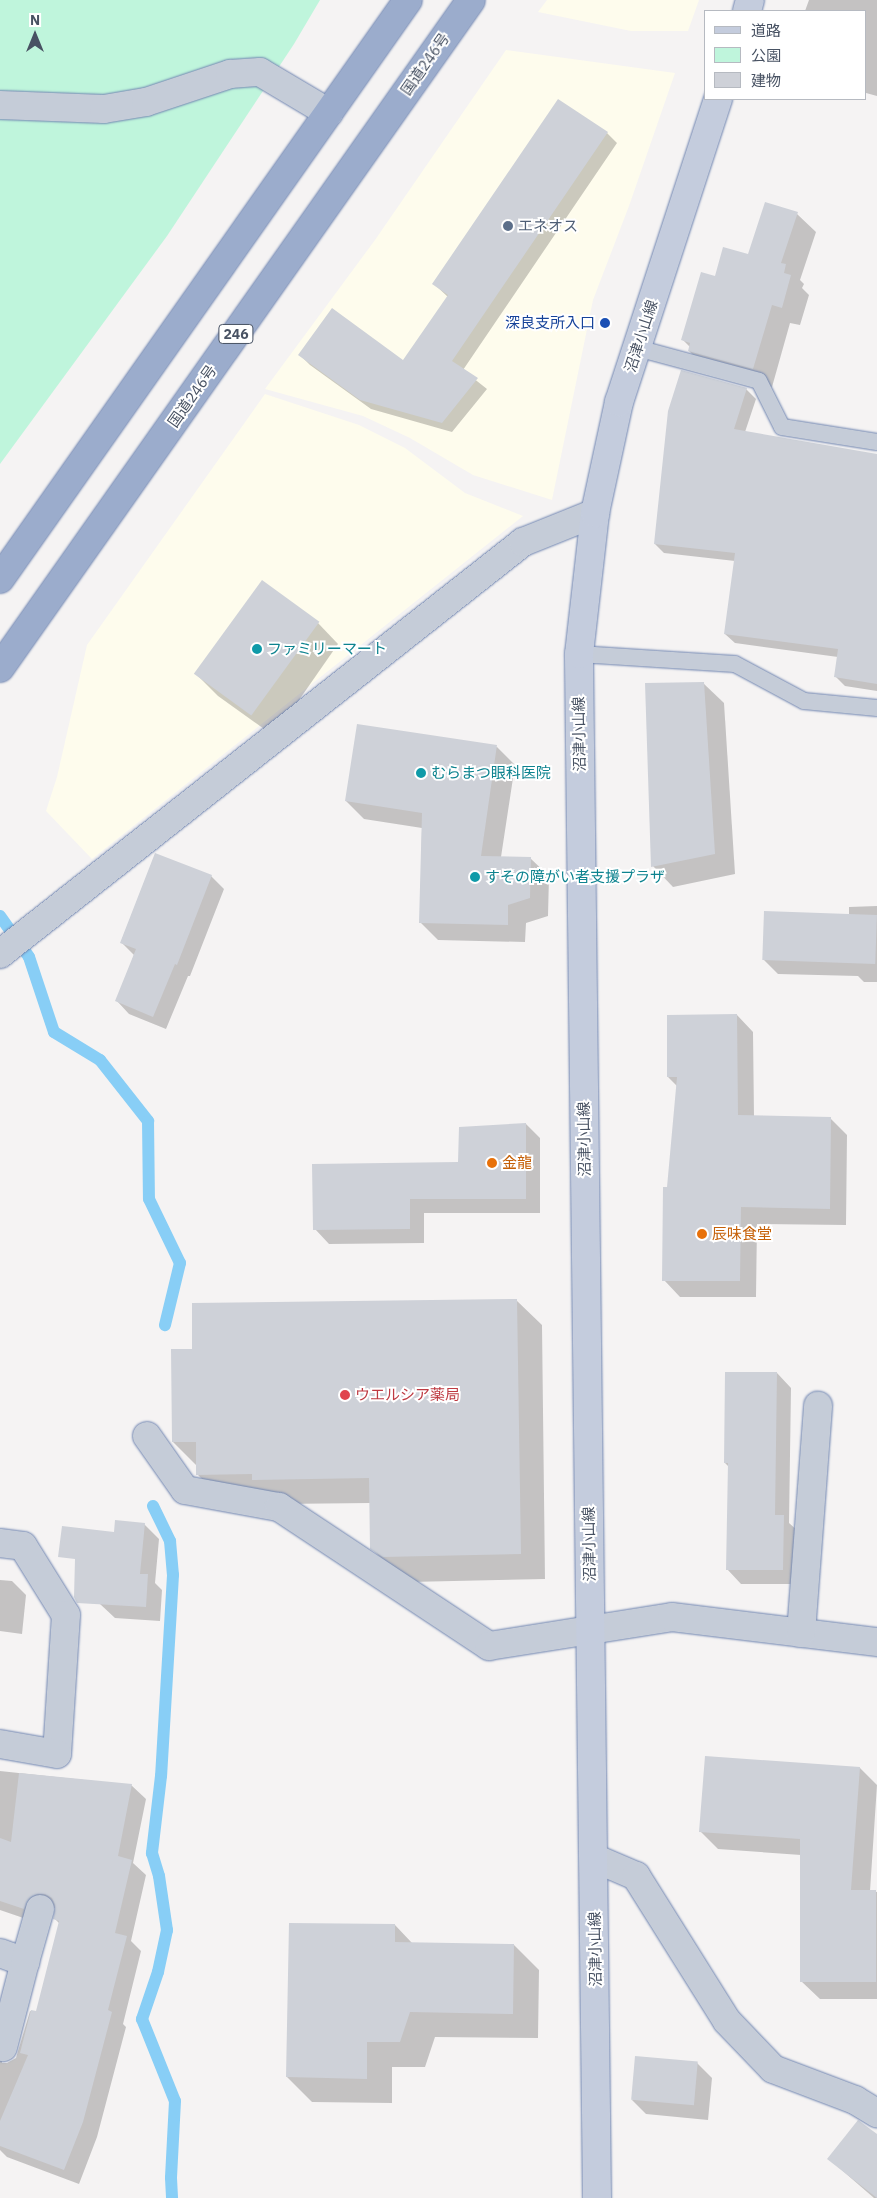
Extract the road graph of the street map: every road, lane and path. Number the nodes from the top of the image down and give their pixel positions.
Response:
1 (408, 0) edge
2 (471, 0) edge
3 (718, 100) edge
4 (0, 105) edge
5 (329, 113) junction
6 (637, 348) junction
7 (877, 442) edge
8 (595, 513) junction
9 (0, 579) edge
10 (579, 654) junction
11 (0, 668) edge
12 (877, 708) edge
13 (11, 946) edge
14 (818, 1406) dead end
15 (146, 1436) dead end
16 (0, 1544) edge
17 (590, 1630) junction
18 (801, 1633) junction
19 (877, 1642) edge
20 (0, 1744) edge
21 (594, 1858) junction
22 (40, 1909) dead end
23 (13, 1957) edge
24 (3, 2047) dead end
25 (877, 2113) edge
26 (597, 2198) edge

1 - 5 highway
2 - 11 highway, 国道246号 / 246
3 - 6 main road, 沼津小山線
4 - 5 street
5 - 9 highway
6 - 7 lane
6 - 8 main road, 沼津小山線
8 - 10 main road, 沼津小山線
8 - 13 street
10 - 12 lane
10 - 17 main road, 沼津小山線
14 - 18 street
15 - 17 street
16 - 20 street
17 - 18 street
17 - 21 main road, 沼津小山線
18 - 19 street
21 - 25 street
21 - 26 main road, 沼津小山線
22 - 23 street
23 - 24 street

